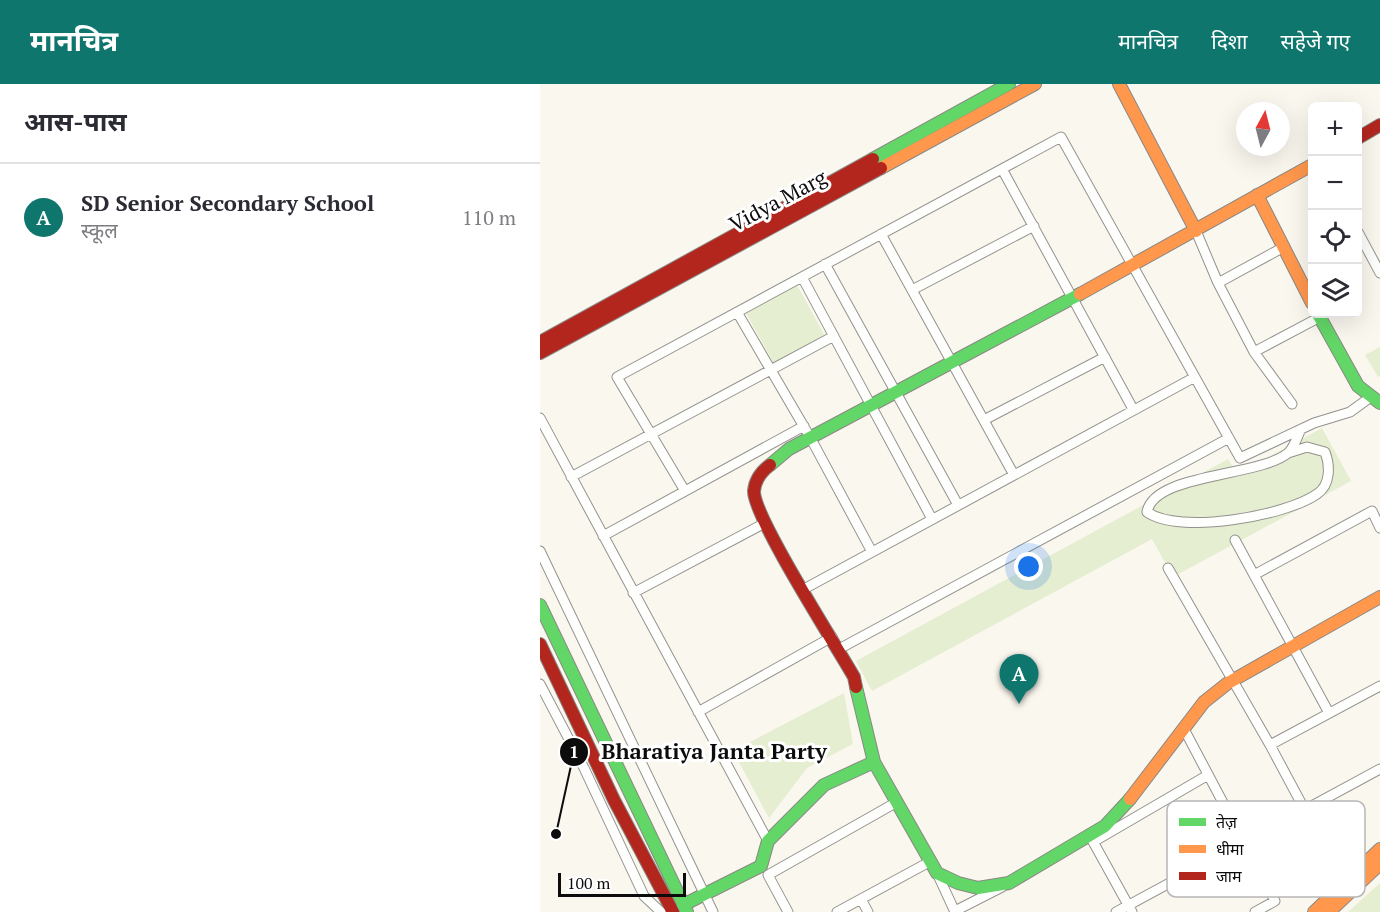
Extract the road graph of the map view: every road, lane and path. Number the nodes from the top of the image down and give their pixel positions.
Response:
1 (1009, 84) edge
2 (1035, 84) edge
3 (1119, 84) edge
4 (1380, 125) edge
5 (1362, 136) edge
6 (1308, 167) edge
7 (1002, 169) junction
8 (1257, 195) junction
9 (1034, 226) junction
10 (1196, 231) junction
11 (881, 234) junction
12 (1362, 239) edge
13 (1282, 248) junction
14 (825, 264) junction
15 (1134, 265) junction
16 (1380, 273) edge
17 (802, 277) junction
18 (1218, 283) junction
19 (912, 290) junction
20 (1308, 296) edge
21 (1073, 298) junction
22 (737, 312) junction
23 (1314, 318) edge
24 (1321, 318) edge
25 (834, 336) junction
26 (540, 342) edge
27 (540, 352) edge
28 (1254, 352) junction
29 (1105, 357) junction
30 (952, 362) junction
31 (770, 370) junction
32 (1195, 376) junction
33 (894, 393) junction
34 (1376, 400) edge
35 (1292, 404) dead end
36 (871, 405) junction
37 (1133, 409) junction
38 (540, 418) edge
39 (984, 420) junction
40 (1301, 429) junction
41 (807, 432) junction
42 (651, 435) junction
43 (1229, 438) junction
44 (1288, 453) junction
45 (1014, 475) junction
46 (571, 477) junction
47 (684, 491) junction
48 (958, 506) junction
49 (932, 519) junction
50 (765, 523) junction
51 (1380, 528) edge
52 (603, 536) junction
53 (1235, 540) dead end
54 (540, 551) edge
55 (872, 552) junction
56 (1168, 568) dead end
57 (1254, 575) junction
58 (804, 589) junction
59 (633, 593) junction
60 (1380, 597) edge
61 (540, 605) edge
62 (832, 637) junction
63 (540, 644) edge
64 (1293, 647) junction
65 (839, 649) junction
66 (1232, 681) junction
67 (540, 684) edge
68 (1380, 686) edge
69 (698, 712) junction
70 (1329, 713) junction
71 (1184, 729) junction
72 (1270, 745) junction
73 (874, 762) junction
74 (1380, 769) edge
75 (1208, 775) junction
76 (1222, 801) edge
77 (1299, 801) edge
78 (1321, 801) edge
79 (897, 802) junction
80 (1091, 838) junction
81 (768, 841) junction
82 (1380, 842) edge
83 (1380, 849) edge
84 (1365, 856) edge
85 (931, 861) junction
86 (1365, 863) edge
87 (1380, 864) edge
88 (764, 870) junction
89 (938, 873) junction
90 (1365, 878) edge
91 (1009, 883) junction
92 (1167, 888) edge
93 (705, 895) junction
94 (1273, 897) edge
95 (1322, 897) edge
96 (1330, 897) edge
97 (1345, 897) edge
98 (861, 899) junction
99 (1131, 909) edge
100 (677, 911) edge
101 (661, 912) edge
102 (713, 912) edge
103 (788, 912) edge
104 (837, 912) edge
105 (868, 912) edge
106 (955, 912) edge
107 (1116, 912) edge
108 (1255, 912) edge
109 (1306, 912) edge
110 (1314, 912) edge
111 (1329, 912) edge

1 - 26 street, Vidya Marg
2 - 27 street, Vidya Marg
3 - 10 street
4 - 5 street
6 - 8 street
7 - 9 street
7 - 11 street
7 - 15 street
8 - 10 street
8 - 13 street
9 - 19 street
9 - 21 street
10 - 15 street
10 - 18 street
11 - 14 street
11 - 19 street
12 - 16 street
13 - 18 street
13 - 20 street
14 - 17 street
14 - 33 street
15 - 21 street
15 - 32 street
17 - 22 street
17 - 25 street
18 - 28 street
19 - 30 street
21 - 29 street
21 - 30 street
22 - 31 street
22 - 42 street
23 - 28 street
24 - 34 street
25 - 31 street
25 - 36 street
28 - 35 street
29 - 37 street
29 - 39 street
30 - 33 street
30 - 39 street
31 - 41 street
31 - 42 street
32 - 37 street
32 - 43 street
33 - 36 street
33 - 48 street
34 - 40 street
36 - 41 street
36 - 49 street
37 - 45 street
38 - 46 street
39 - 45 street
40 - 43 street
40 - 44 street
41 - 47 street
41 - 50 street
41 - 55 street
42 - 46 street
42 - 47 street
43 - 65 street
44 - 44 street
45 - 48 street
46 - 52 street
47 - 52 street
48 - 49 street
49 - 55 street
50 - 58 street
50 - 59 street
51 - 57 street
52 - 59 street
53 - 57 street
54 - 93 street
55 - 58 street
56 - 66 street
57 - 64 street
58 - 62 street
59 - 69 street
60 - 64 street
61 - 100 street
62 - 65 street
62 - 69 street
63 - 100 street
64 - 66 street
64 - 70 street
65 - 73 street
66 - 71 street
66 - 72 street
67 - 101 street
68 - 70 street
69 - 81 street
70 - 72 street
71 - 75 street
71 - 80 street
72 - 77 street
73 - 79 street
73 - 81 street
74 - 78 street
75 - 76 street
75 - 80 street
79 - 85 street
79 - 88 street
80 - 91 street
80 - 99 street
81 - 88 street
82 - 84 street
83 - 86 street
85 - 89 street
85 - 98 street
87 - 90 street
88 - 93 street
88 - 103 street
89 - 91 street
89 - 106 street
91 - 106 street
92 - 99 street
93 - 100 street
93 - 102 street
94 - 108 street
95 - 109 street
96 - 110 street
97 - 111 street
98 - 104 street
98 - 105 street
99 - 107 street

